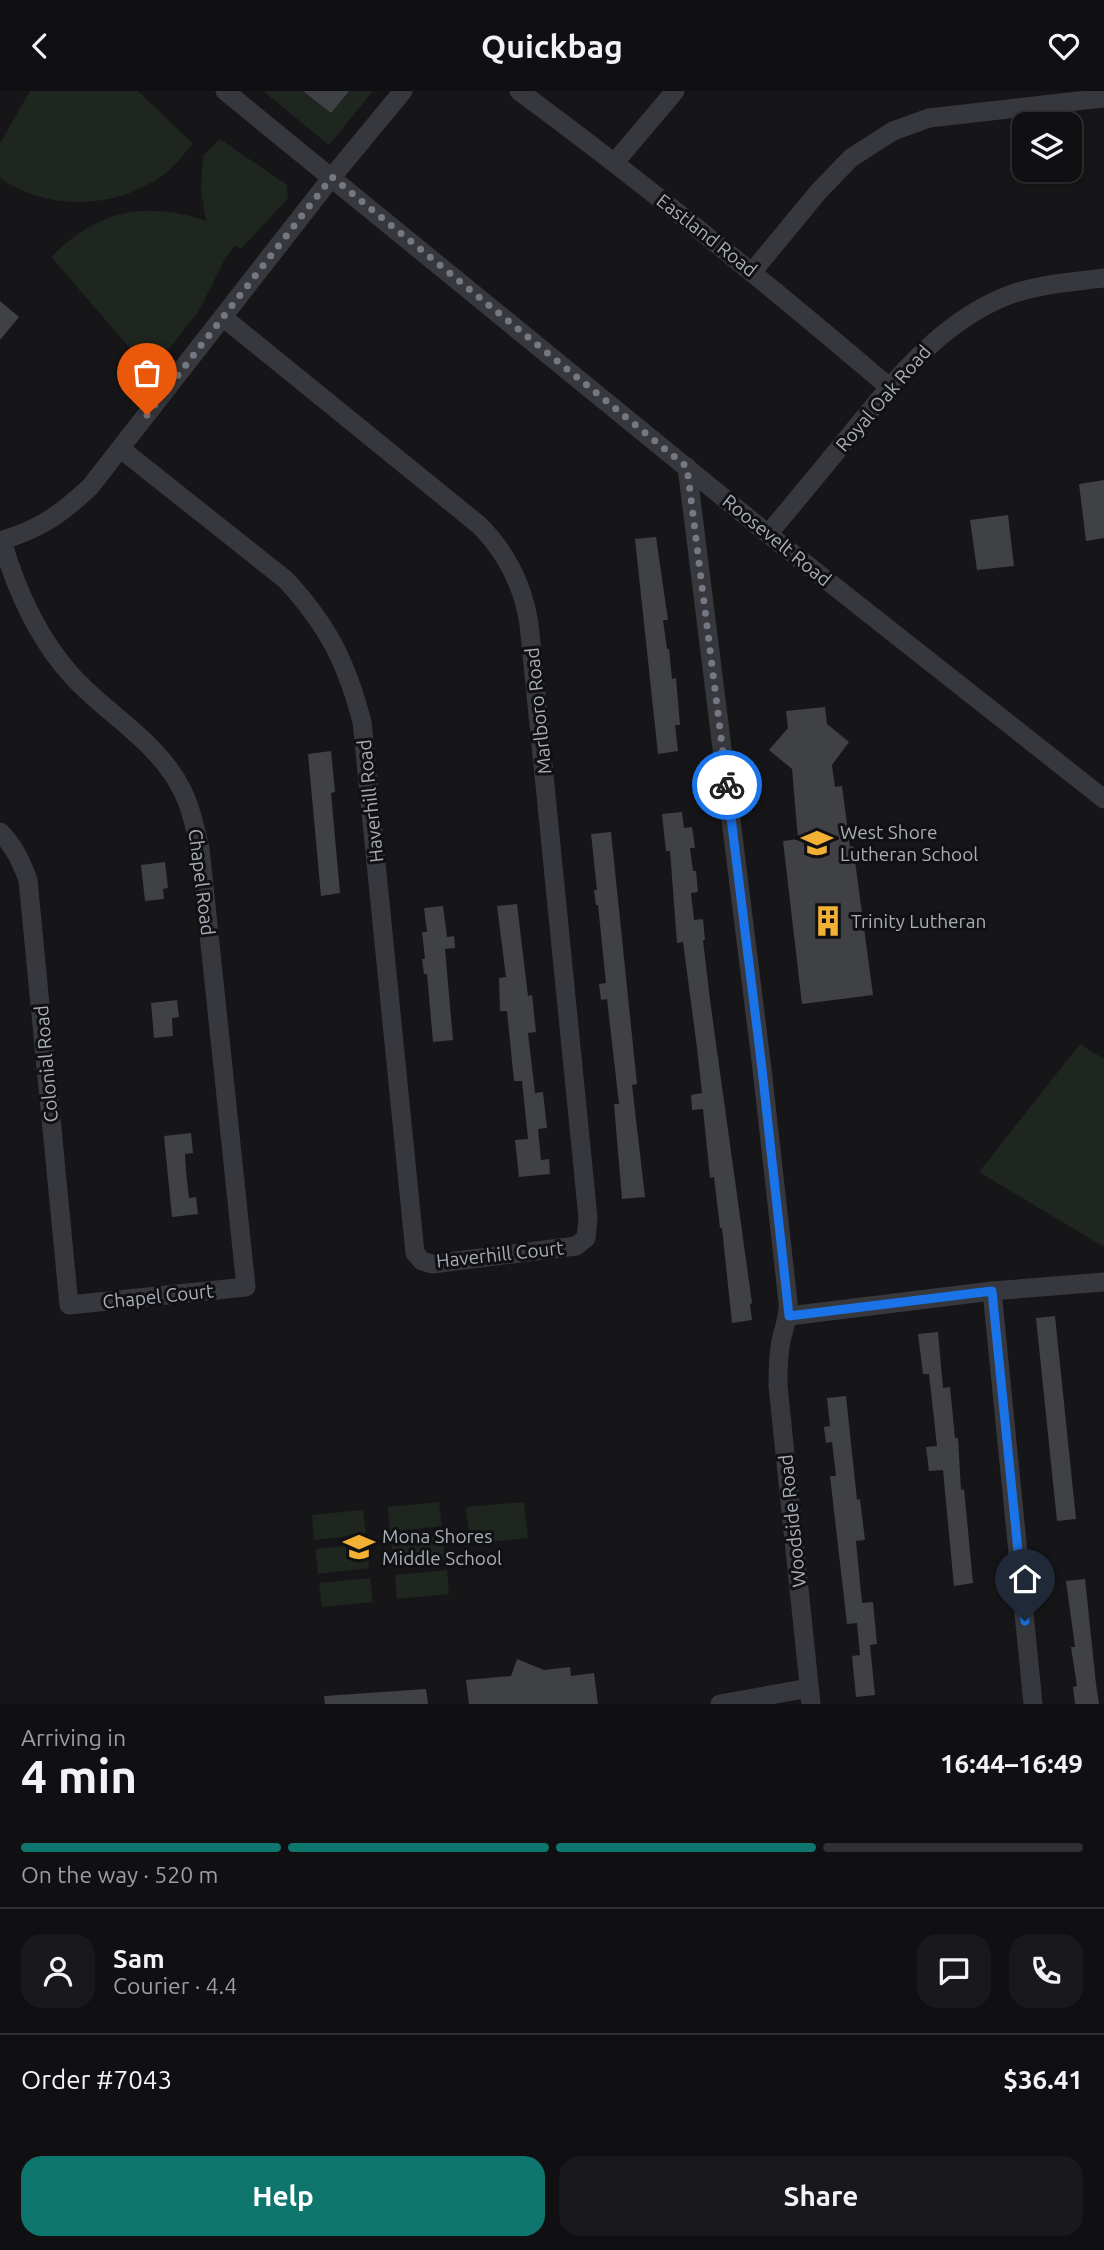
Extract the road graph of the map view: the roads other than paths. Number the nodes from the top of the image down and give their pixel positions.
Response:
1 (225, 91) edge
2 (404, 91) edge
3 (519, 91) edge
4 (675, 91) edge
5 (1104, 98) edge
6 (615, 162) junction
7 (332, 177) junction
8 (753, 271) junction
9 (1104, 278) edge
10 (224, 318) junction
11 (889, 387) junction
12 (121, 449) junction
13 (687, 467) junction
14 (768, 534) junction
15 (1, 541) edge
16 (1104, 799) edge
17 (0, 832) edge
18 (586, 1238) joint
19 (415, 1253) joint
20 (1104, 1282) edge
21 (246, 1287) joint
22 (992, 1291) junction
23 (69, 1305) joint
24 (789, 1316) junction
25 (810, 1696) edge
26 (720, 1704) edge
27 (1034, 1704) edge

1 - 7 street, Roosevelt Road
2 - 7 street
3 - 6 street, Eastland Road
4 - 6 street
5 - 8 street
6 - 8 street, Eastland Road
7 - 10 street
7 - 13 street, Roosevelt Road
8 - 11 street, Eastland Road
9 - 11 street, Royal Oak Road
10 - 12 street
10 - 18 street, Marlboro Road
11 - 14 street, Royal Oak Road
12 - 15 street
12 - 19 street, Haverhill Road
13 - 14 street, Roosevelt Road
13 - 24 street
14 - 16 street, Roosevelt Road
15 - 21 street, Chapel Road
17 - 23 street, Colonial Road
18 - 19 street, Haverhill Court
20 - 22 street
21 - 23 street, Chapel Court
22 - 24 street
22 - 27 street
24 - 25 street, Woodside Road
25 - 26 street

